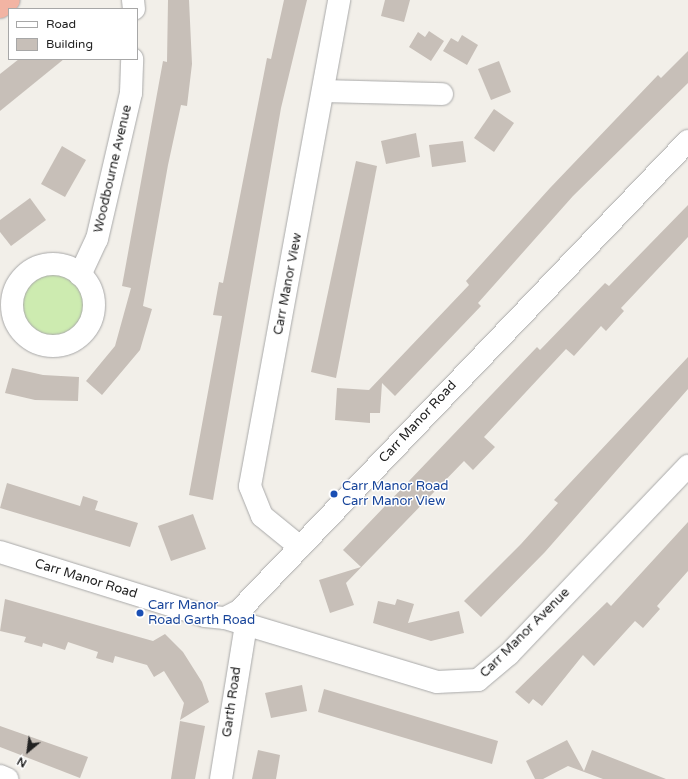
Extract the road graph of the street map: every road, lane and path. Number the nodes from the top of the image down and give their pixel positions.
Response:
1 (9, 0) edge
2 (339, 0) edge
3 (0, 8) edge
4 (132, 60) edge
5 (324, 91) junction
6 (442, 94) dead end
7 (688, 141) edge
8 (80, 274) dead end
9 (688, 466) edge
10 (300, 547) junction
11 (0, 552) edge
12 (225, 618) junction
13 (246, 625) junction
14 (0, 776) edge
15 (7, 779) edge
16 (221, 779) edge

1 - 3 highway
2 - 5 street, Carr Manor View
4 - 8 street, Woodbourne Avenue
5 - 6 street
5 - 10 street, Carr Manor View
7 - 10 street, Carr Manor Road
9 - 13 street, Carr Manor Avenue
10 - 12 street, Carr Manor Road
11 - 12 street, Carr Manor Road
12 - 13 street, Carr Manor Avenue
13 - 16 street, Garth Road
14 - 15 street

